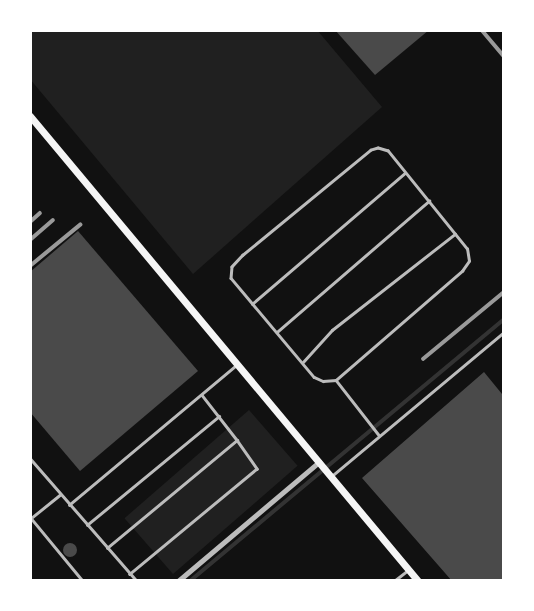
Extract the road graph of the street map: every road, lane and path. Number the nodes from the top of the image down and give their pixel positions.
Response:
1 (30, 116) edge
2 (405, 173) junction
3 (429, 201) junction
4 (455, 234) junction
5 (252, 303) junction
6 (276, 332) junction
7 (504, 332) edge
8 (302, 363) junction
9 (237, 364) junction
10 (336, 380) junction
11 (201, 394) junction
12 (219, 416) junction
13 (379, 435) junction
14 (236, 440) junction
15 (30, 458) edge
16 (319, 462) junction
17 (331, 477) junction
18 (61, 494) junction
19 (69, 505) junction
20 (30, 519) edge
21 (87, 525) junction
22 (107, 548) junction
23 (408, 569) junction
24 (130, 574) junction
25 (83, 581) edge
26 (137, 581) edge
27 (179, 581) edge
28 (394, 581) edge
29 (418, 581) edge

1 - 9 main road
2 - 3 lane
2 - 5 lane
2 - 5 lane
3 - 4 lane
3 - 6 lane
4 - 8 lane
4 - 10 lane
5 - 6 lane
6 - 8 lane
7 - 13 lane
8 - 10 lane
9 - 11 lane
9 - 16 main road
10 - 13 lane
11 - 12 lane
11 - 19 lane
12 - 14 lane
12 - 21 lane
13 - 17 lane
14 - 22 lane
14 - 24 lane
15 - 18 lane
16 - 17 main road
16 - 27 street
17 - 23 main road
18 - 19 lane
18 - 20 lane
19 - 21 lane
20 - 25 lane
21 - 22 lane
22 - 24 lane
23 - 28 lane
23 - 29 main road
24 - 26 lane

